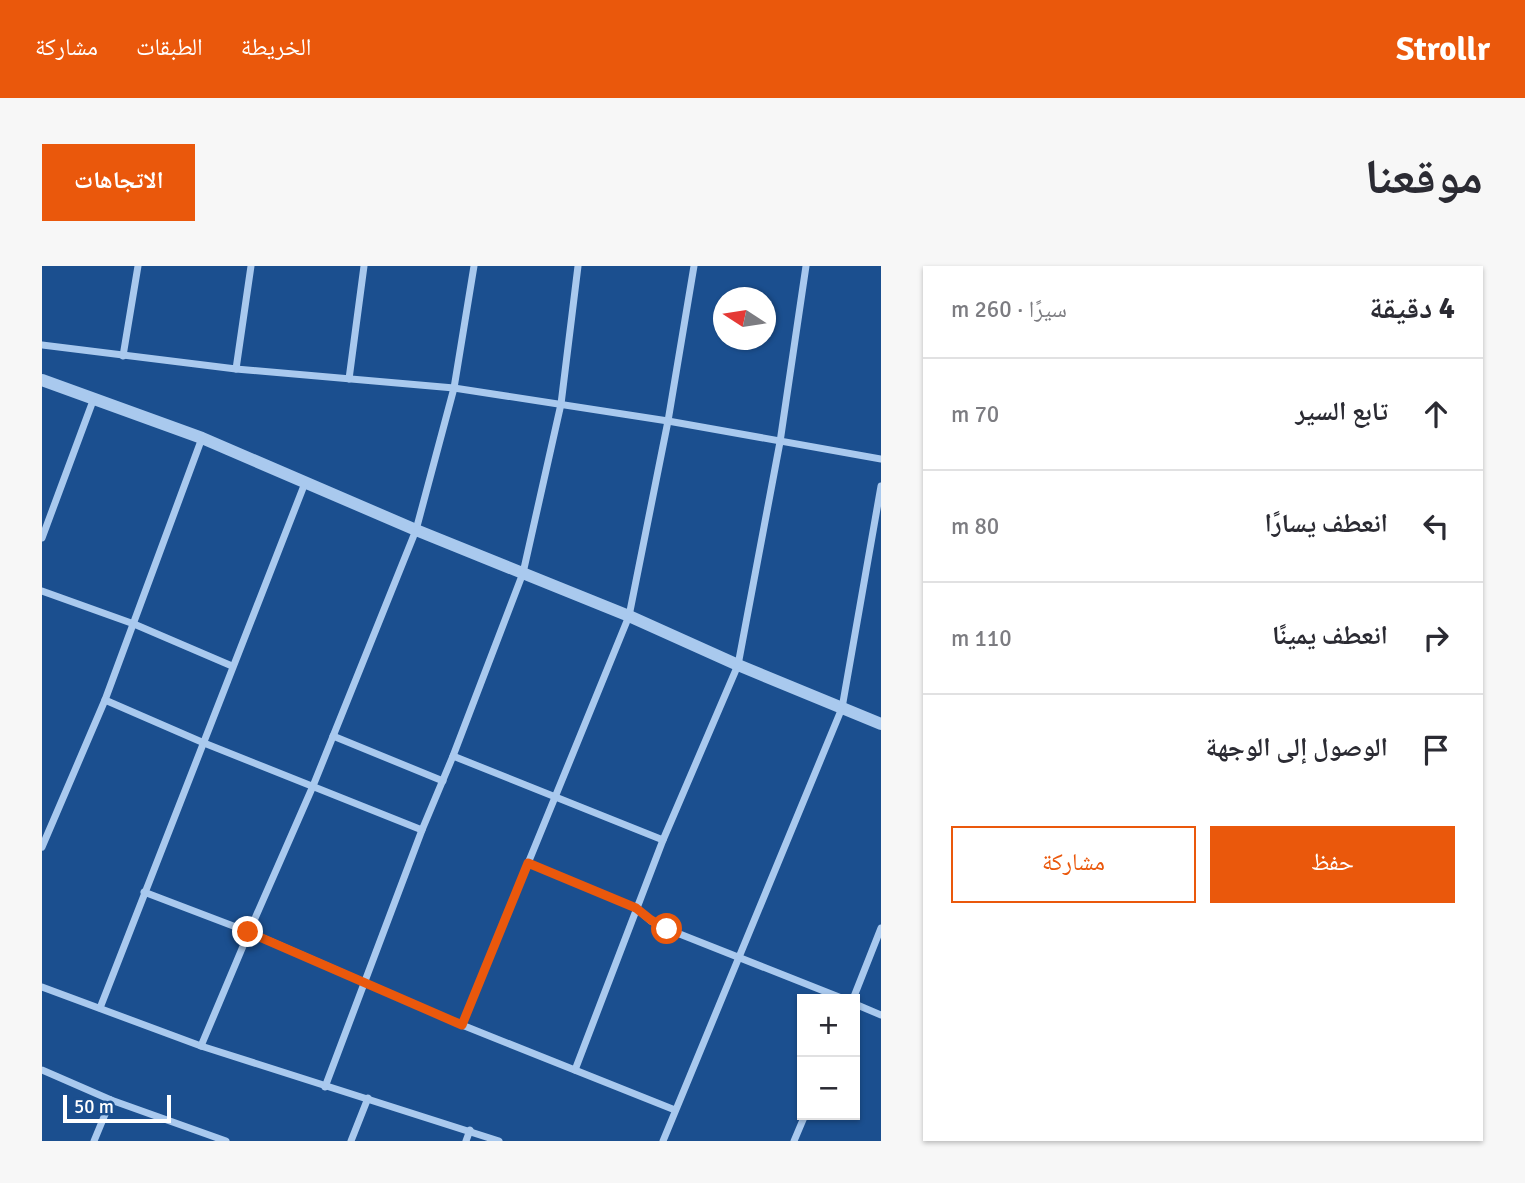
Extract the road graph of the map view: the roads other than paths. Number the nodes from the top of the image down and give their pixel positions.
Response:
1 (138, 266) edge
2 (251, 266) edge
3 (363, 266) edge
4 (474, 266) edge
5 (578, 266) edge
6 (694, 266) edge
7 (806, 266) edge
8 (42, 345) edge
9 (123, 356) junction
10 (236, 369) junction
11 (349, 379) junction
12 (42, 380) edge
13 (454, 388) junction
14 (94, 398) junction
15 (561, 404) junction
16 (668, 421) junction
17 (202, 438) junction
18 (780, 442) junction
19 (881, 459) edge
20 (305, 483) junction
21 (881, 486) edge
22 (416, 530) junction
23 (42, 538) edge
24 (523, 573) junction
25 (42, 591) edge
26 (629, 616) junction
27 (134, 624) junction
28 (738, 665) junction
29 (232, 666) junction
30 (106, 700) junction
31 (842, 708) junction
32 (881, 724) edge
33 (333, 736) junction
34 (204, 744) junction
35 (453, 757) junction
36 (443, 781) junction
37 (313, 786) junction
38 (556, 797) junction
39 (422, 830) junction
40 (663, 840) junction
41 (42, 847) edge
42 (528, 863) junction
43 (144, 892) junction
44 (636, 908) junction
45 (881, 928) edge
46 (248, 932) junction
47 (740, 957) junction
48 (365, 983) junction
49 (42, 987) edge
50 (832, 994) edge
51 (857, 994) edge
52 (860, 1005) edge
53 (100, 1008) junction
54 (881, 1015) edge
55 (462, 1025) junction
56 (201, 1046) junction
57 (42, 1070) edge
58 (575, 1070) junction
59 (325, 1087) junction
60 (368, 1098) junction
61 (111, 1100) junction
62 (675, 1110) junction
63 (803, 1120) edge
64 (470, 1130) junction
65 (94, 1141) edge
66 (225, 1141) edge
67 (351, 1141) edge
68 (466, 1141) edge
69 (499, 1141) edge
70 (663, 1141) edge
71 (794, 1141) edge

1 - 9 street
2 - 10 street
3 - 11 street
4 - 13 street
5 - 15 street
6 - 16 street
7 - 18 street
8 - 9 street
9 - 10 street
10 - 11 street
11 - 13 street
12 - 14 street
13 - 15 street
13 - 22 street
14 - 17 street
14 - 23 street
15 - 16 street
15 - 24 street
16 - 18 street
16 - 26 street
17 - 20 street
17 - 27 street
18 - 19 street
18 - 28 street
20 - 22 street
20 - 29 street
21 - 31 street
22 - 24 street
22 - 33 street
24 - 26 street
24 - 35 street
25 - 27 street
26 - 28 street
26 - 38 street
27 - 29 street
27 - 30 street
28 - 31 street
28 - 40 street
29 - 34 street
30 - 34 street
30 - 41 street
31 - 32 street
31 - 47 street
33 - 36 street
33 - 37 street
34 - 37 street
34 - 43 street
35 - 36 street
35 - 38 street
36 - 39 street
37 - 39 street
37 - 46 street
38 - 40 street
38 - 42 street
39 - 48 street
40 - 44 street
42 - 44 street
42 - 55 street
43 - 46 street
43 - 53 street
44 - 47 street
44 - 58 street
45 - 51 street
46 - 48 street
46 - 56 street
47 - 50 street
47 - 62 street
48 - 55 street
48 - 59 street
49 - 53 street
52 - 54 street
53 - 56 street
55 - 58 street
56 - 59 street
57 - 61 street
58 - 62 street
59 - 60 street
60 - 64 street
60 - 67 street
61 - 65 street
61 - 66 street
62 - 70 street
63 - 71 street
64 - 68 street
64 - 69 street

